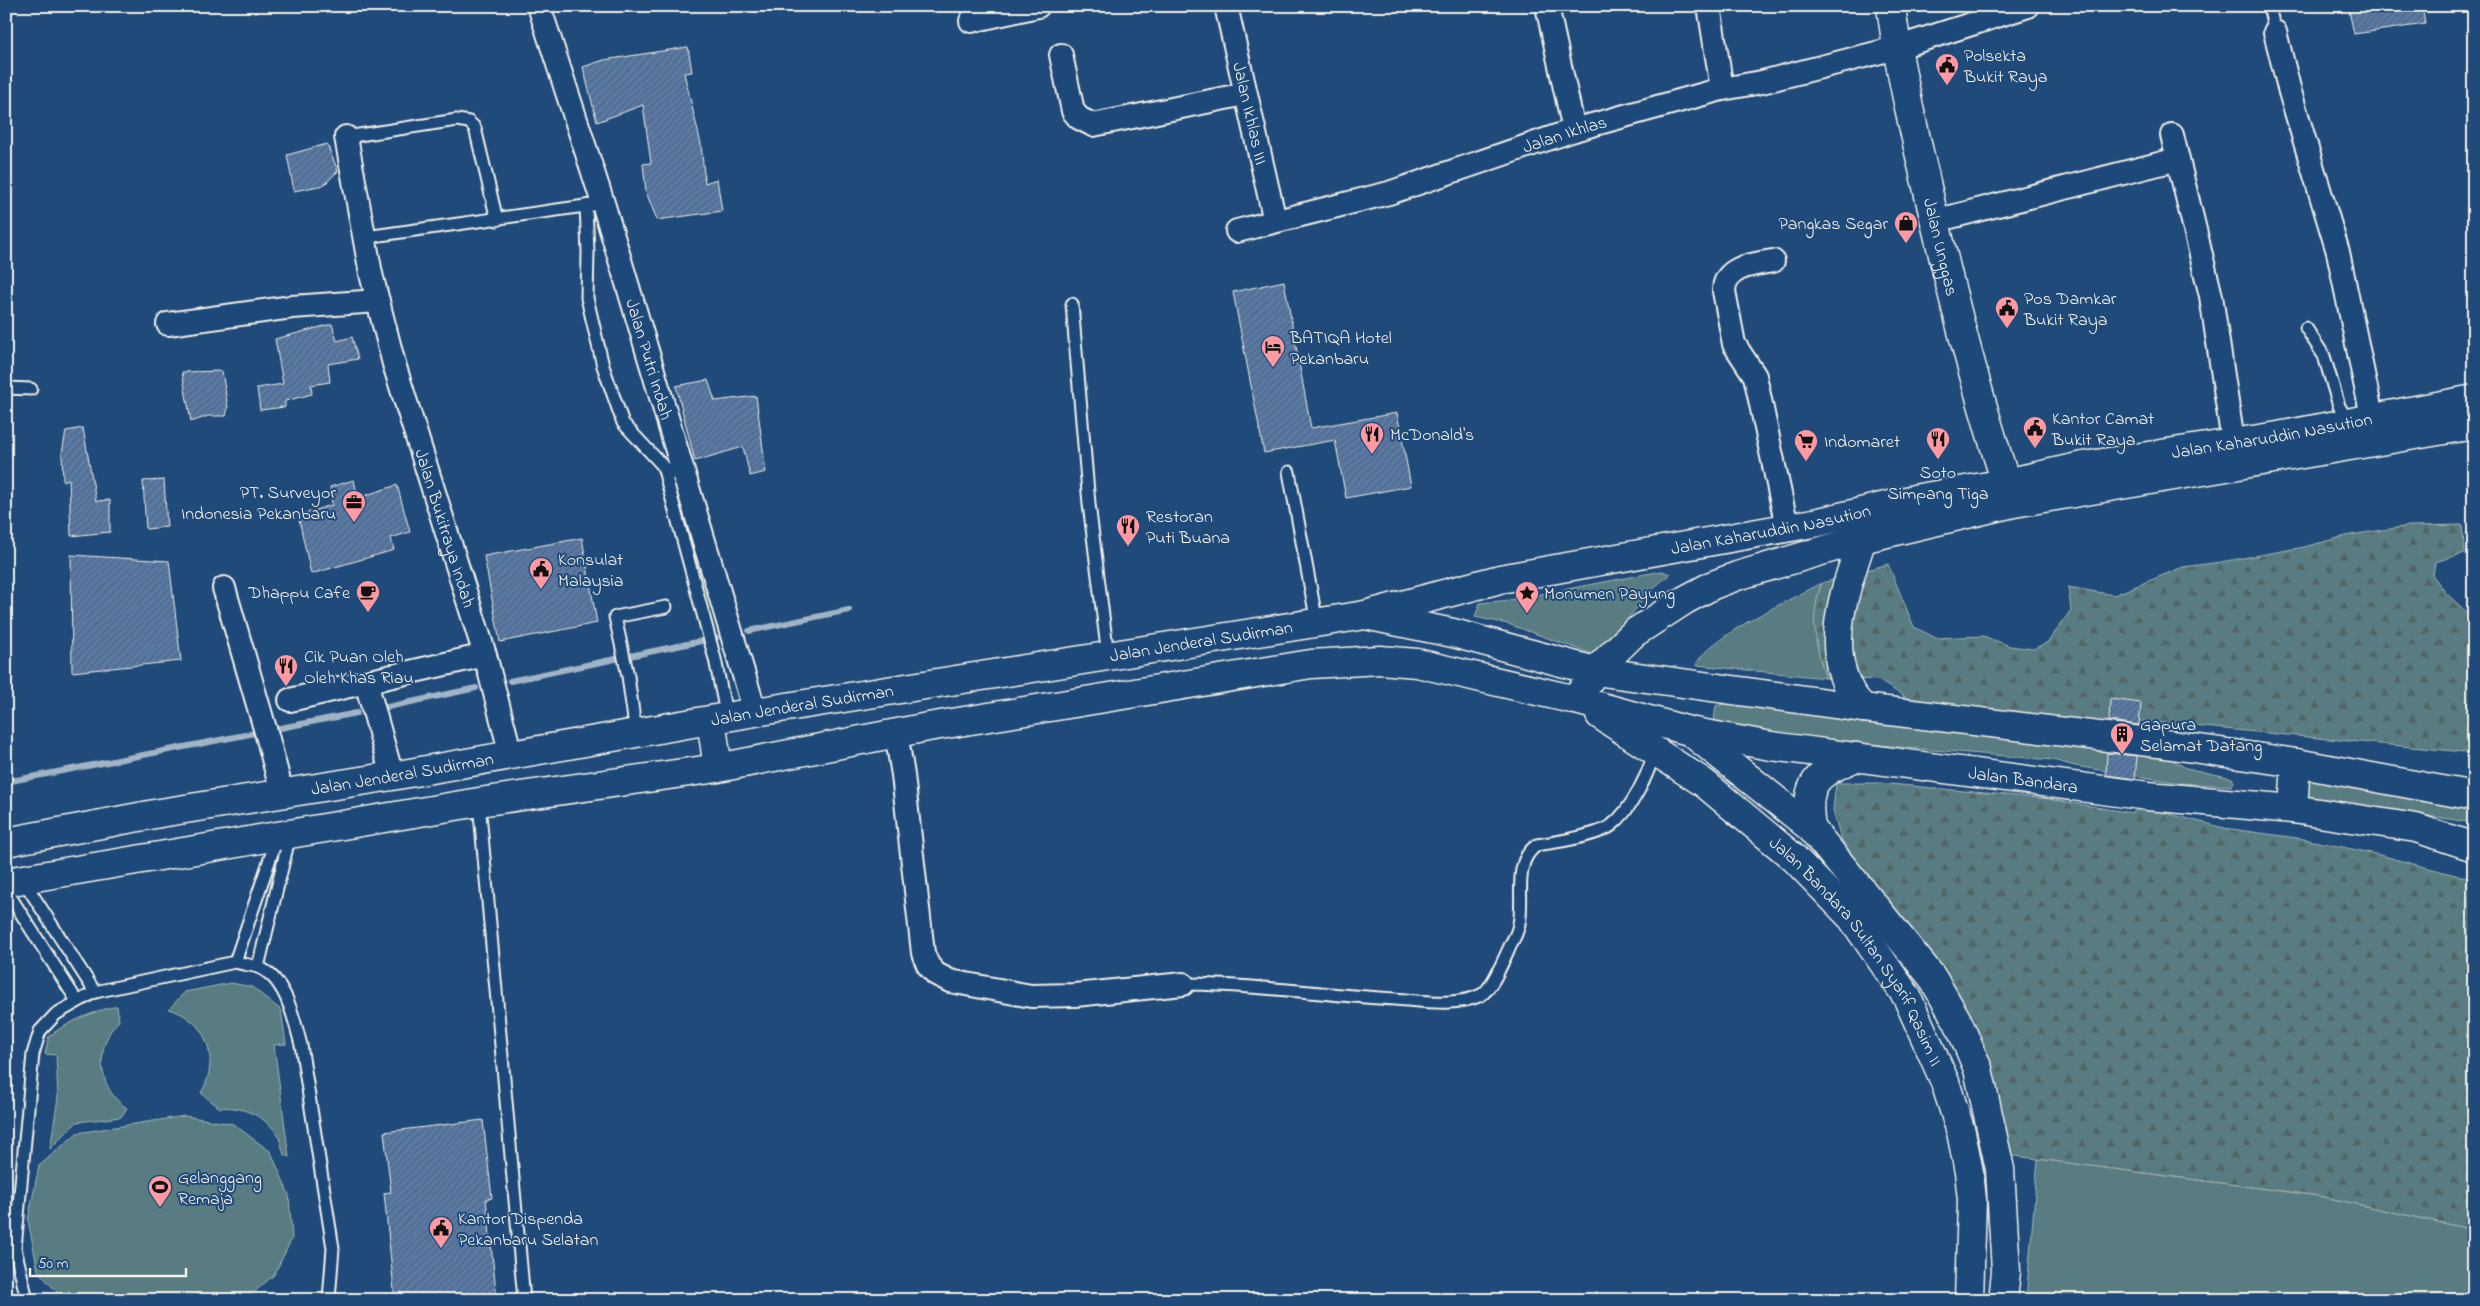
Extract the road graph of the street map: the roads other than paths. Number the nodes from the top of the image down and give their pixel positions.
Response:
1 (539, 6) edge
2 (1038, 6) edge
3 (1226, 6) edge
4 (1547, 6) edge
5 (1709, 6) edge
6 (1891, 6) edge
7 (2028, 6) edge
8 (2269, 6) edge
9 (971, 21) dead end
10 (2276, 32) joint
11 (1896, 48) junction
12 (1061, 55) dead end
13 (1722, 89) junction
14 (1245, 94) junction
15 (1574, 130) junction
16 (2172, 135) dead end
17 (346, 137) joint
18 (2178, 159) junction
19 (595, 205) junction
20 (497, 220) junction
21 (1276, 221) junction
22 (1935, 221) junction
23 (1236, 231) dead end
24 (366, 237) junction
25 (1773, 261) dead end
26 (378, 300) junction
27 (1072, 304) dead end
28 (168, 324) dead end
29 (2306, 328) dead end
30 (6, 388) edge
31 (31, 389) dead end
32 (2474, 399) edge
33 (2361, 420) junction
34 (2474, 425) edge
35 (2233, 442) junction
36 (663, 466) junction
37 (1290, 472) dead end
38 (2085, 478) junction
39 (687, 483) junction
40 (2006, 483) junction
41 (1787, 527) junction
42 (1862, 539) junction
43 (224, 588) dead end
44 (666, 607) dead end
45 (1365, 615) junction
46 (1317, 623) junction
47 (485, 655) junction
48 (1108, 656) junction
49 (1595, 671) junction
50 (366, 682) junction
51 (290, 700) dead end
52 (1576, 700) junction
53 (1863, 708) junction
54 (755, 712) junction
55 (719, 719) junction
56 (1689, 731) junction
57 (896, 733) junction
58 (636, 734) junction
59 (1656, 750) junction
60 (511, 755) junction
61 (1856, 757) junction
62 (2296, 763) junction
63 (718, 768) junction
64 (392, 776) junction
65 (282, 793) junction
66 (2474, 796) edge
67 (479, 802) junction
68 (2293, 809) junction
69 (1811, 828) junction
70 (284, 836) junction
71 (6, 842) edge
72 (2474, 847) edge
73 (11, 883) edge
74 (235, 962) junction
75 (258, 967) junction
76 (1184, 984) joint
77 (95, 992) junction
78 (77, 1001) junction
79 (27, 1300) edge
80 (329, 1300) edge
81 (524, 1300) edge
82 (1969, 1300) edge
83 (2003, 1300) edge

1 - 19 street, Jalan Putri Indah
2 - 9 street
3 - 14 street, Jalan Ikhlas III
4 - 15 street
5 - 13 street
6 - 11 main road, Jalan Unggas
7 - 11 street, Jalan Ikhlas
8 - 10 lane
10 - 33 street
11 - 13 street, Jalan Ikhlas
11 - 22 main road, Jalan Unggas
12 - 14 street
13 - 15 street, Jalan Ikhlas
14 - 21 street, Jalan Ikhlas III
15 - 21 street, Jalan Ikhlas
16 - 18 street
17 - 20 lane
17 - 24 street, Jalan Bukitraya Indah
18 - 22 street
18 - 35 street
19 - 20 lane
19 - 36 lane
19 - 39 street, Jalan Putri Indah
20 - 24 lane
21 - 23 street, Jalan Ikhlas
22 - 40 main road, Jalan Unggas
24 - 26 street, Jalan Bukitraya Indah
25 - 41 street
26 - 28 street
26 - 47 street, Jalan Bukitraya Indah
27 - 48 lane
29 - 33 lane
30 - 31 lane
32 - 33 main road, Jalan Kaharuddin Nasution
33 - 35 main road, Jalan Kaharuddin Nasution
34 - 38 main road, Jalan Kaharuddin Nasution
35 - 38 main road, Jalan Kaharuddin Nasution
36 - 39 lane
36 - 55 lane
37 - 46 lane
38 - 40 main road, Jalan Kaharuddin Nasution
38 - 42 main road, Jalan Kaharuddin Nasution
39 - 54 street, Jalan Putri Indah
40 - 41 main road, Jalan Kaharuddin Nasution
41 - 45 main road, Jalan Kaharuddin Nasution
42 - 49 main road, Jalan Kaharuddin Nasution
42 - 53 main road
43 - 65 street
44 - 58 lane
45 - 46 main road, Jalan Jenderal Sudirman
45 - 49 main road, Jalan Jenderal Sudirman
46 - 48 main road, Jalan Jenderal Sudirman
47 - 50 street
47 - 60 street, Jalan Bukitraya Indah
48 - 54 main road, Jalan Jenderal Sudirman
49 - 52 main road, Jalan Kaharuddin Nasution
49 - 53 main road
49 - 56 main road, Jalan Bandara Sultan Syarif Qasim II
50 - 51 street
50 - 64 street
52 - 56 main road, Jalan Bandara
52 - 57 main road
52 - 59 main road, Jalan Bandara Sultan Syarif Qasim II
53 - 62 main road
54 - 55 main road, Jalan Jenderal Sudirman
55 - 58 main road, Jalan Jenderal Sudirman
55 - 63 main road
56 - 61 main road, Jalan Bandara
56 - 69 main road, Jalan Bandara Sultan Syarif Qasim II
57 - 63 main road
57 - 76 street
58 - 60 main road, Jalan Jenderal Sudirman
59 - 76 lane
59 - 82 main road, Jalan Bandara Sultan Syarif Qasim II
60 - 64 main road, Jalan Jenderal Sudirman
61 - 68 main road, Jalan Bandara
61 - 69 main road
62 - 66 main road
62 - 68 main road
63 - 67 main road
64 - 65 main road, Jalan Jenderal Sudirman
65 - 71 main road, Jalan Jenderal Sudirman
67 - 70 main road
67 - 81 lane
68 - 72 main road, Jalan Bandara
69 - 83 main road, Jalan Bandara Sultan Syarif Qasim II
70 - 73 main road
70 - 74 lane
70 - 75 lane
73 - 77 lane
73 - 78 lane
74 - 75 lane
74 - 77 lane
75 - 80 lane
77 - 78 lane
78 - 79 lane

